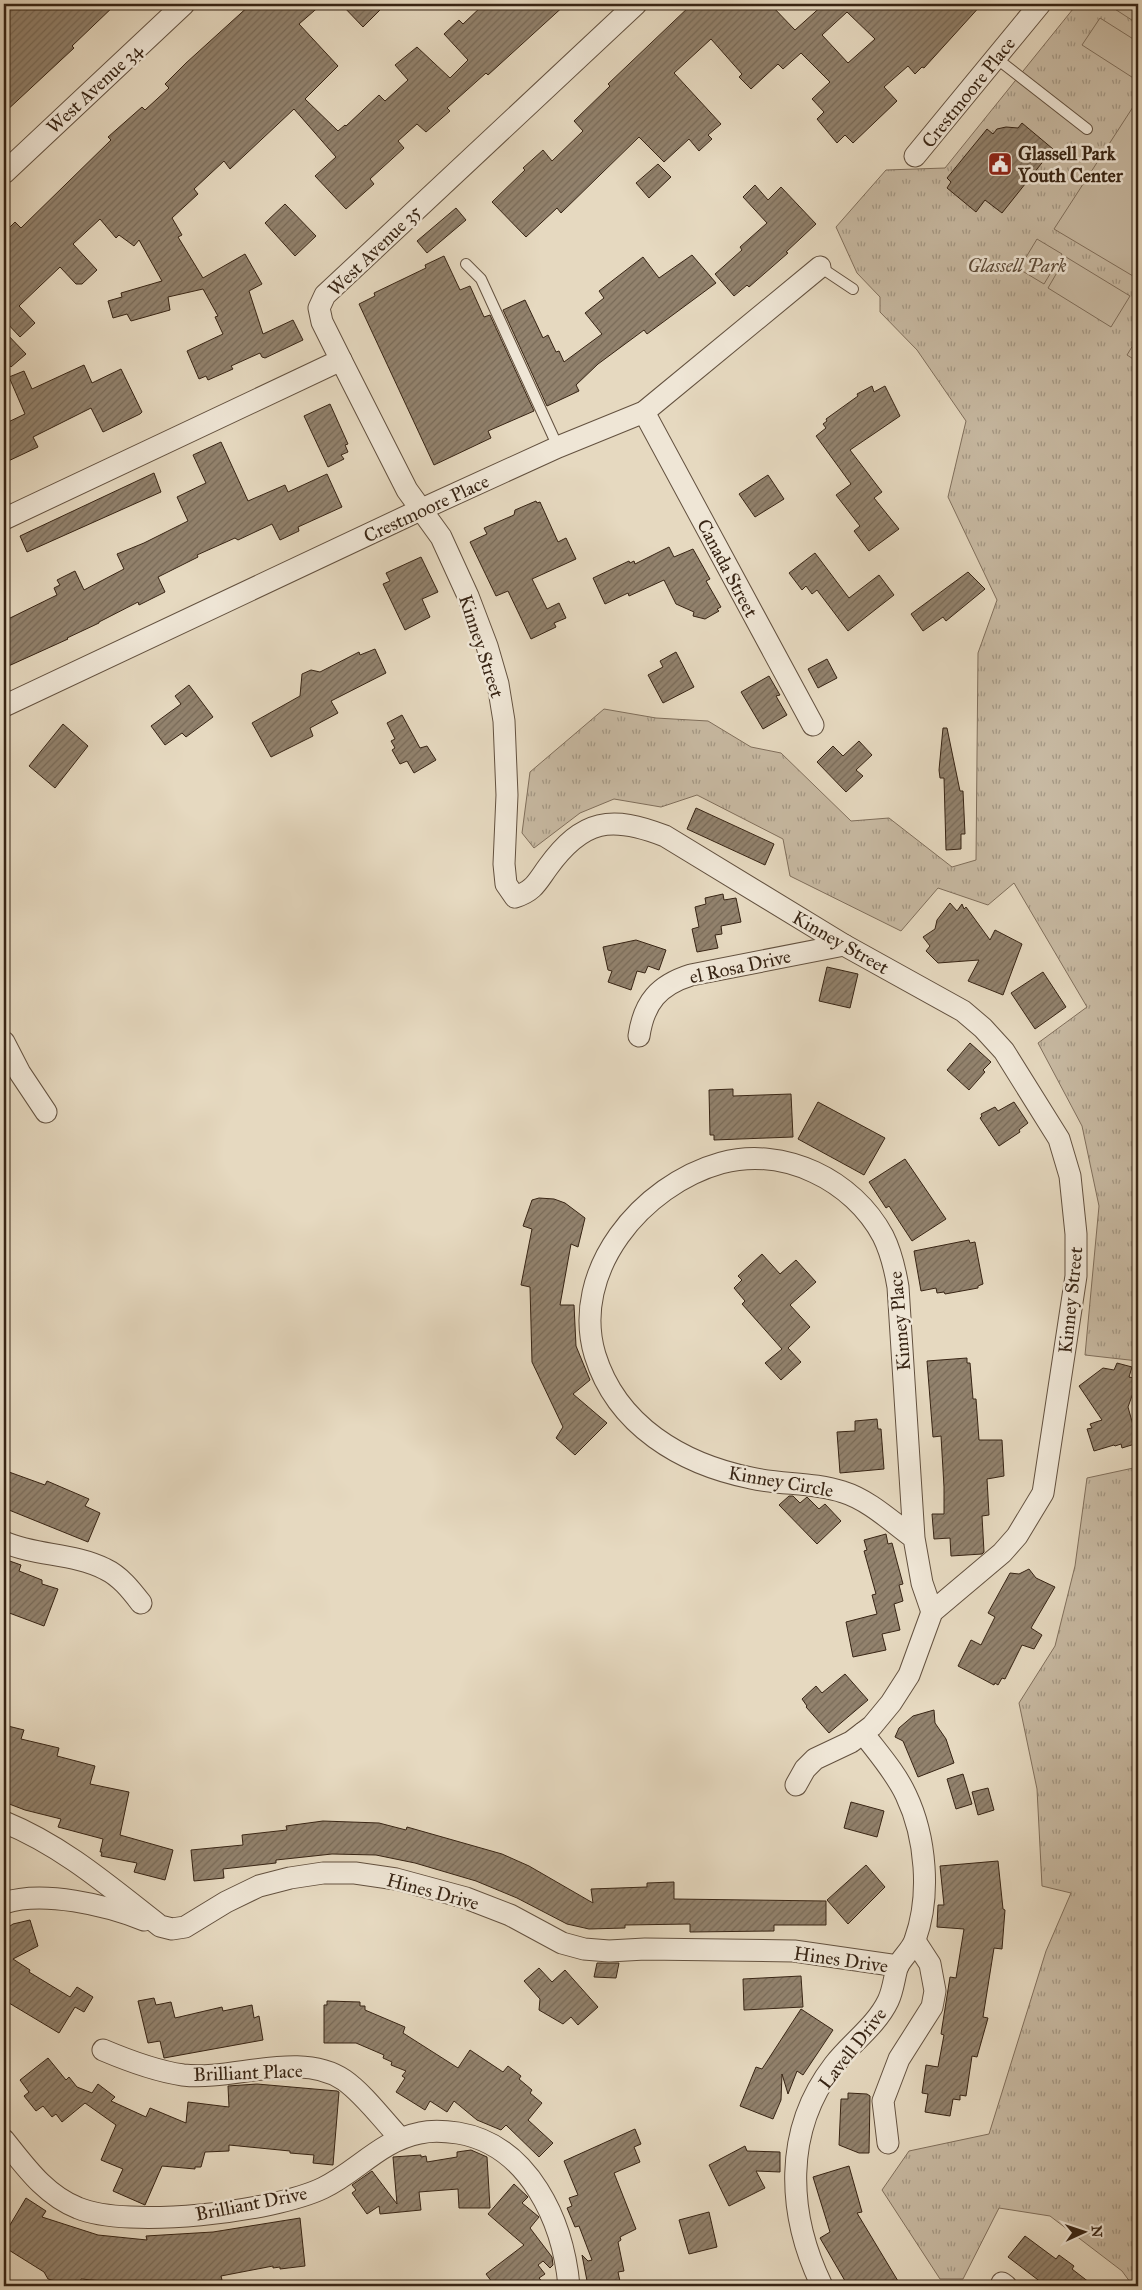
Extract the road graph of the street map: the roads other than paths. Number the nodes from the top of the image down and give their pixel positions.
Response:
1 (184, 4) edge
2 (636, 4) edge
3 (1040, 4) edge
4 (996, 58) junction
5 (1087, 129) dead end
6 (915, 156) dead end
7 (4, 173) edge
8 (466, 264) dead end
9 (820, 266) joint
10 (853, 289) dead end
11 (342, 360) junction
12 (644, 412) junction
13 (558, 447) junction
14 (420, 510) junction
15 (4, 519) edge
16 (4, 706) edge
17 (813, 725) dead end
18 (844, 944) junction
19 (639, 1036) dead end
20 (4, 1042) edge
21 (46, 1112) dead end
22 (601, 1268) joint
23 (914, 1538) junction
24 (4, 1542) edge
25 (141, 1603) dead end
26 (932, 1612) junction
27 (863, 1733) junction
28 (796, 1785) dead end
29 (4, 1822) edge
30 (4, 1904) edge
31 (160, 1926) junction
32 (915, 1941) junction
33 (898, 1966) junction
34 (103, 2050) dead end
35 (400, 2138) junction
36 (4, 2140) edge
37 (888, 2143) dead end
38 (569, 2286) edge
39 (822, 2286) edge

1 - 7 street, West Avenue 34
2 - 11 street, West Avenue 35
3 - 4 street, Crestmoore Place
4 - 5 lane
4 - 6 street, Crestmoore Place
8 - 13 lane
9 - 10 lane
9 - 12 street, Crestmoore Place
11 - 14 street, Kinney Street
11 - 15 street
12 - 13 street, Crestmoore Place
12 - 17 street, Canada Street
13 - 14 street, Crestmoore Place
14 - 16 street, Crestmoore Place
14 - 18 street, Kinney Street
18 - 19 street, el Rosa Drive
18 - 26 street, Kinney Street
20 - 21 street
22 - 23 street, Kinney Circle
22 - 23 street, Kinney Place
23 - 26 street, Kinney Place
24 - 25 street
26 - 27 street, Kinney Street
27 - 28 street
27 - 32 street, Lavell Drive
29 - 31 street
30 - 31 street
31 - 33 street, Hines Drive
32 - 33 street, Lavell Drive
32 - 37 street
33 - 39 street, Lavell Drive
34 - 35 street, Brilliant Place
35 - 36 street, Brilliant Drive
35 - 38 street, Brilliant Drive

